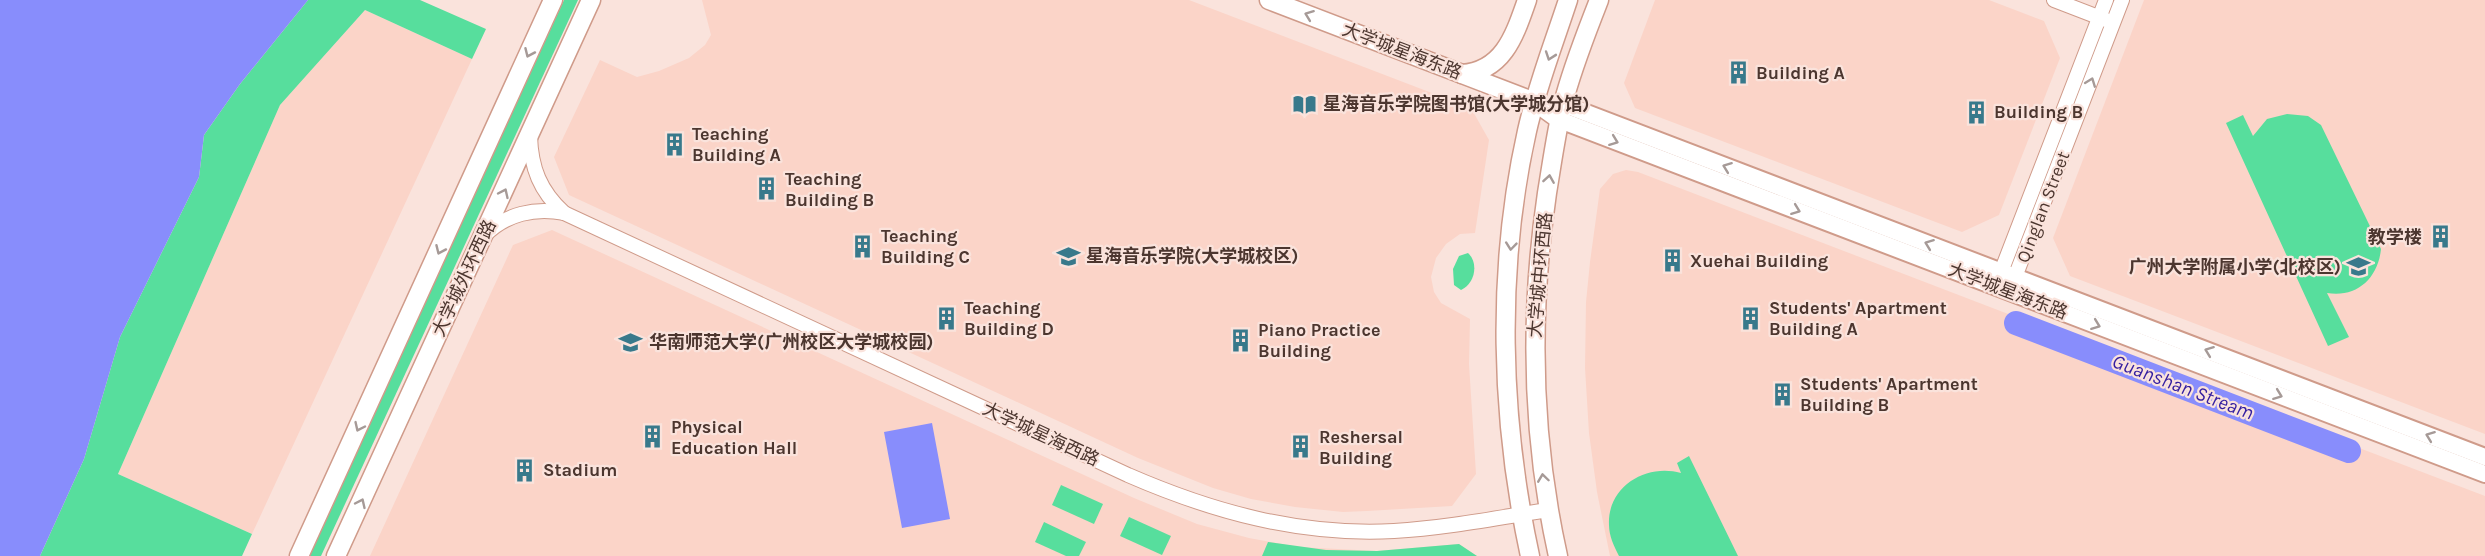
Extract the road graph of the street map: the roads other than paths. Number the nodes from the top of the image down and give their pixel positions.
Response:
1 (553, 0) edge
2 (591, 0) edge
3 (1269, 0) edge
4 (1527, 0) edge
5 (1568, 0) edge
6 (1599, 0) edge
7 (2054, 0) edge
8 (2106, 0) edge
9 (2122, 0) edge
10 (2099, 17) junction
11 (2114, 23) junction
12 (1462, 74) junction
13 (1535, 102) junction
14 (1561, 112) junction
15 (530, 135) junction
16 (564, 213) junction
17 (484, 235) junction
18 (2008, 274) junction
19 (2002, 289) junction
20 (2485, 457) edge
21 (2485, 474) edge
22 (1548, 510) junction
23 (1522, 514) junction
24 (299, 556) edge
25 (336, 556) edge
26 (1530, 556) edge
27 (1558, 556) edge

1 -> 24 main road, 大学城外环西路
2 - 15 main road, 大学城外环西路
12 -> 3 main road, 大学城星海东路
4 - 12 main road
5 -> 13 main road, 大学城中环西路
6 - 14 main road, 大学城中环西路
7 - 10 street
8 - 10 street, Qinglan Street
9 - 11 street, Qinglan Street
10 - 11 street
10 - 18 street, Qinglan Street
18 -> 11 street, Qinglan Street
12 - 13 main road, 大学城星海东路
13 - 14 main road, 大学城星海东路
13 -> 23 main road, 大学城中环西路
18 -> 14 main road, 大学城星海东路
14 -> 19 main road, 大学城星海东路
22 -> 14 main road, 大学城中环西路
15 - 16 street, 大学城星海西路
17 -> 15 main road, 大学城外环西路
16 - 17 street, 大学城星海西路
16 - 23 street, 大学城星海西路
25 -> 17 main road, 大学城外环西路
18 - 19 street, Qinglan Street
20 -> 18 main road, 大学城星海东路
19 -> 21 main road, 大学城星海东路
22 - 23 street, 大学城星海西路
22 - 27 main road, 大学城中环西路
23 - 26 main road, 大学城中环西路

